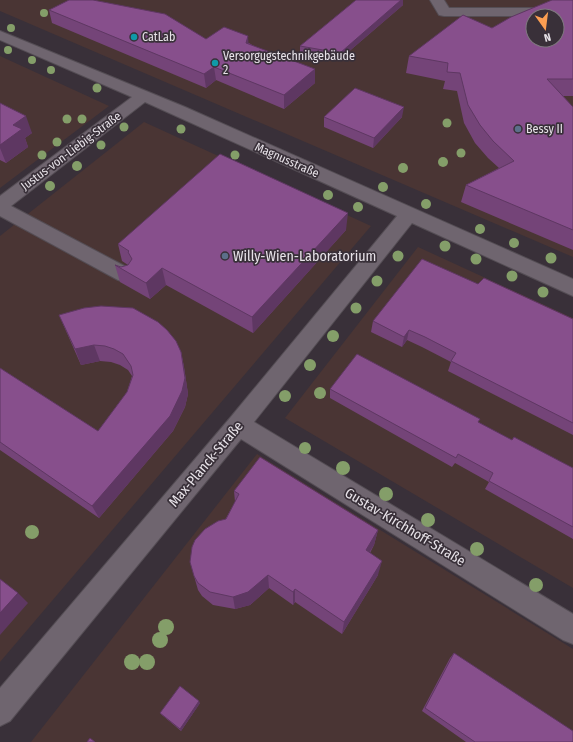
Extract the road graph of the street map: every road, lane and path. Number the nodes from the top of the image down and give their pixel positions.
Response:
1 (437, 0) edge
2 (573, 12) edge
3 (0, 35) edge
4 (143, 96) junction
5 (0, 206) edge
6 (409, 214) junction
7 (125, 275) edge
8 (573, 288) edge
9 (238, 425) junction
10 (573, 630) edge
11 (0, 711) edge

1 - 2 street
3 - 4 street, Magnusstraße
4 - 5 street, Justus-von-Liebig-Straße
4 - 6 street, Magnusstraße
5 - 7 street
6 - 8 street, Magnusstraße
6 - 9 street, Max-Planck-Straße
9 - 10 street, Gustav-Kirchhoff-Straße
9 - 11 street, Max-Planck-Straße

